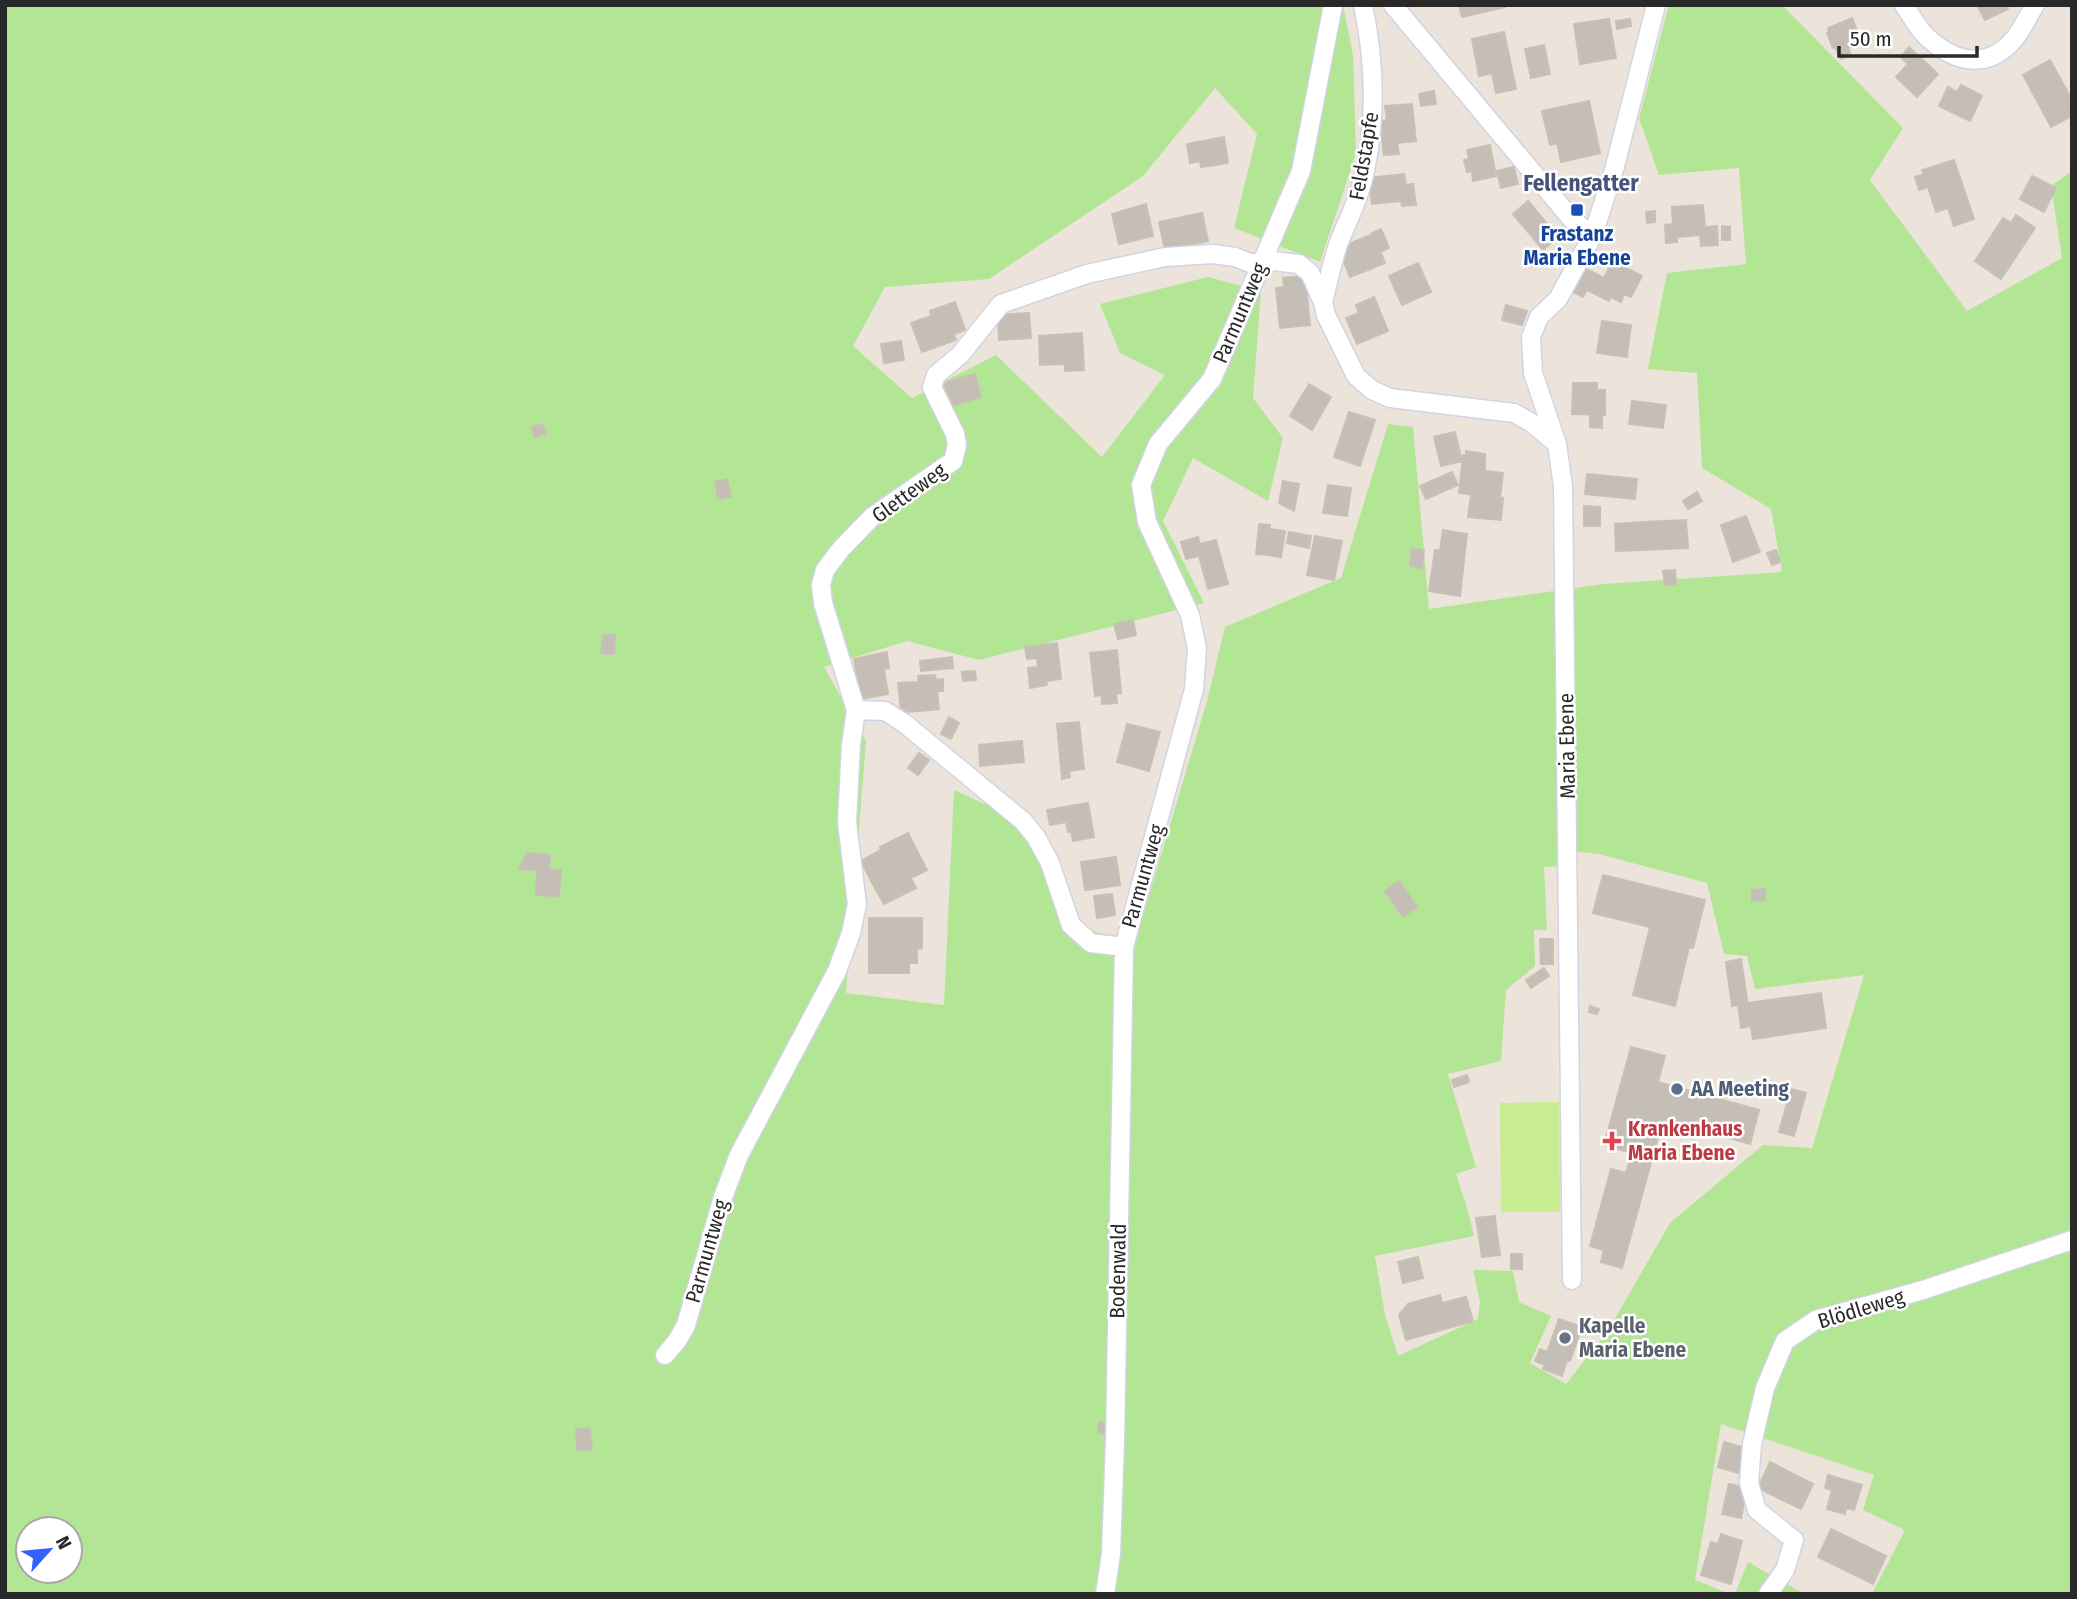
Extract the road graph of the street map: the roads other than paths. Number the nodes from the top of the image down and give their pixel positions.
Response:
1 (1334, 5) edge
2 (1363, 5) edge
3 (1393, 5) edge
4 (1656, 5) edge
5 (1904, 5) edge
6 (2035, 5) edge
7 (1593, 235) junction
8 (1261, 262) junction
9 (1323, 302) junction
10 (1557, 444) junction
11 (856, 710) junction
12 (1124, 947) junction
13 (2072, 1240) edge
14 (1572, 1280) dead end
15 (665, 1355) dead end
16 (1105, 1594) edge
17 (1768, 1594) edge

1 - 8 street, Parmuntweg
2 - 9 street, Feldstapfe
3 - 7 street
4 - 7 street, Maria Ebene
5 - 6 street
7 - 10 street, Maria Ebene
8 - 9 street
8 - 11 street, Gletteweg
8 - 12 street, Parmuntweg
9 - 10 street
10 - 14 street, Maria Ebene
11 - 12 street, Parmuntweg
11 - 15 street, Parmuntweg
12 - 16 street, Bodenwald
13 - 17 street, Blödleweg

